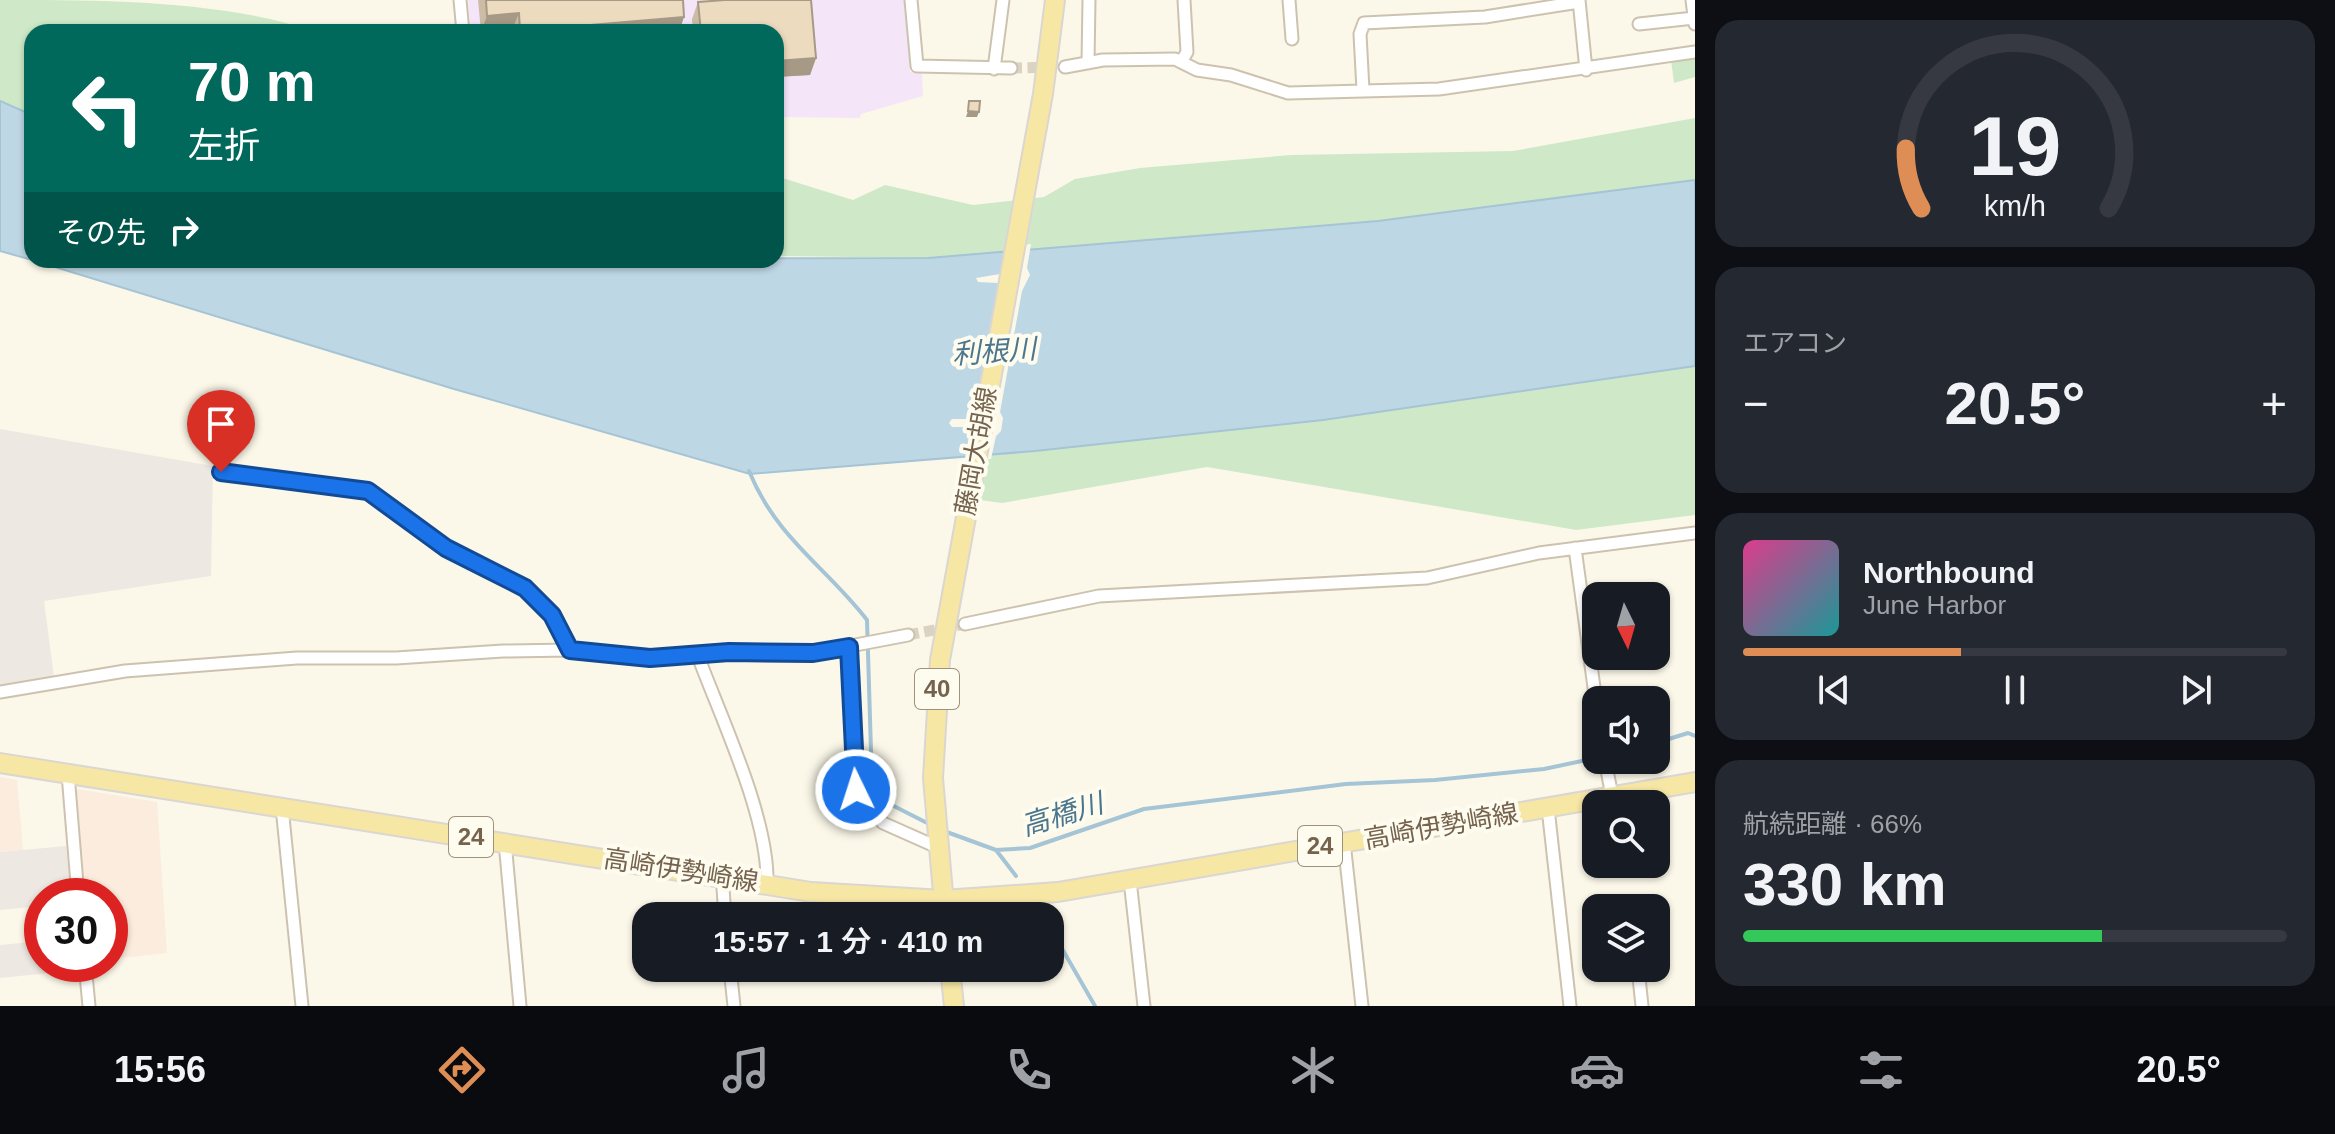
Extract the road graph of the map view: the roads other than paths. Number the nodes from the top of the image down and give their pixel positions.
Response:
1 (460, 0) edge
2 (911, 0) edge
3 (1003, 0) edge
4 (1055, 0) edge
5 (1089, 0) edge
6 (1184, 0) edge
7 (1289, 0) edge
8 (1692, 0) edge
9 (1579, 1) edge
10 (1694, 18) edge
11 (462, 24) edge
12 (1639, 24) dead end
13 (1695, 25) edge
14 (1292, 39) dead end
15 (1695, 52) edge
16 (1181, 62) junction
17 (1088, 63) junction
18 (1065, 67) tunnel mouth
19 (1011, 68) tunnel mouth
20 (994, 69) junction
21 (1586, 70) junction
22 (1363, 90) junction
23 (221, 472) dead end
24 (1695, 533) edge
25 (1575, 548) junction
26 (965, 624) tunnel mouth
27 (908, 635) tunnel mouth
28 (854, 646) junction
29 (570, 650) junction
30 (698, 656) junction
31 (1594, 686) edge
32 (0, 692) edge
33 (0, 763) edge
34 (68, 774) junction
35 (1695, 782) edge
36 (1648, 790) edge
37 (1582, 802) edge
38 (282, 807) junction
39 (1548, 808) junction
40 (505, 842) junction
41 (1344, 842) junction
42 (936, 844) junction
43 (722, 875) junction
44 (77, 878) edge
45 (1130, 880) junction
46 (767, 884) junction
47 (724, 902) edge
48 (894, 902) edge
49 (943, 902) edge
50 (984, 902) edge
51 (87, 982) edge
52 (731, 982) edge
53 (951, 982) edge
54 (1639, 982) edge
55 (89, 1006) edge
56 (302, 1006) edge
57 (520, 1006) edge
58 (734, 1006) edge
59 (954, 1006) edge
60 (1144, 1006) edge
61 (1362, 1006) edge
62 (1570, 1006) edge
63 (1642, 1006) edge

1 - 11 street
2 - 20 street
3 - 20 street
4 - 42 main road, 藤岡大胡線 / 40
5 - 17 street
6 - 16 street
7 - 14 street
8 - 10 street
9 - 21 street
9 - 22 street
10 - 12 street
10 - 13 street
15 - 21 street
16 - 17 street
16 - 22 street
17 - 18 street
19 - 20 street
21 - 22 street
23 - 29 street
24 - 25 street
25 - 26 street
25 - 31 street
27 - 28 street
28 - 30 street
28 - 42 street
29 - 30 street
29 - 32 street
30 - 46 street
33 - 34 main road, 高崎伊勢崎線 / 24
34 - 38 main road, 高崎伊勢崎線 / 24
34 - 44 street
35 - 36 main road, 高崎伊勢崎線 / 24
37 - 39 main road, 高崎伊勢崎線 / 24
38 - 40 main road, 高崎伊勢崎線 / 24
38 - 56 street
39 - 41 main road, 高崎伊勢崎線 / 24
39 - 62 street
40 - 43 main road, 高崎伊勢崎線 / 24
40 - 57 street
41 - 45 main road, 高崎伊勢崎線 / 24
41 - 61 street
42 - 49 main road, 40
43 - 46 main road, 高崎伊勢崎線 / 24
43 - 47 street
45 - 50 main road, 高崎伊勢崎線 / 24
45 - 60 street
46 - 48 main road, 高崎伊勢崎線 / 24
51 - 55 street
52 - 58 street
53 - 59 main road
54 - 63 street

